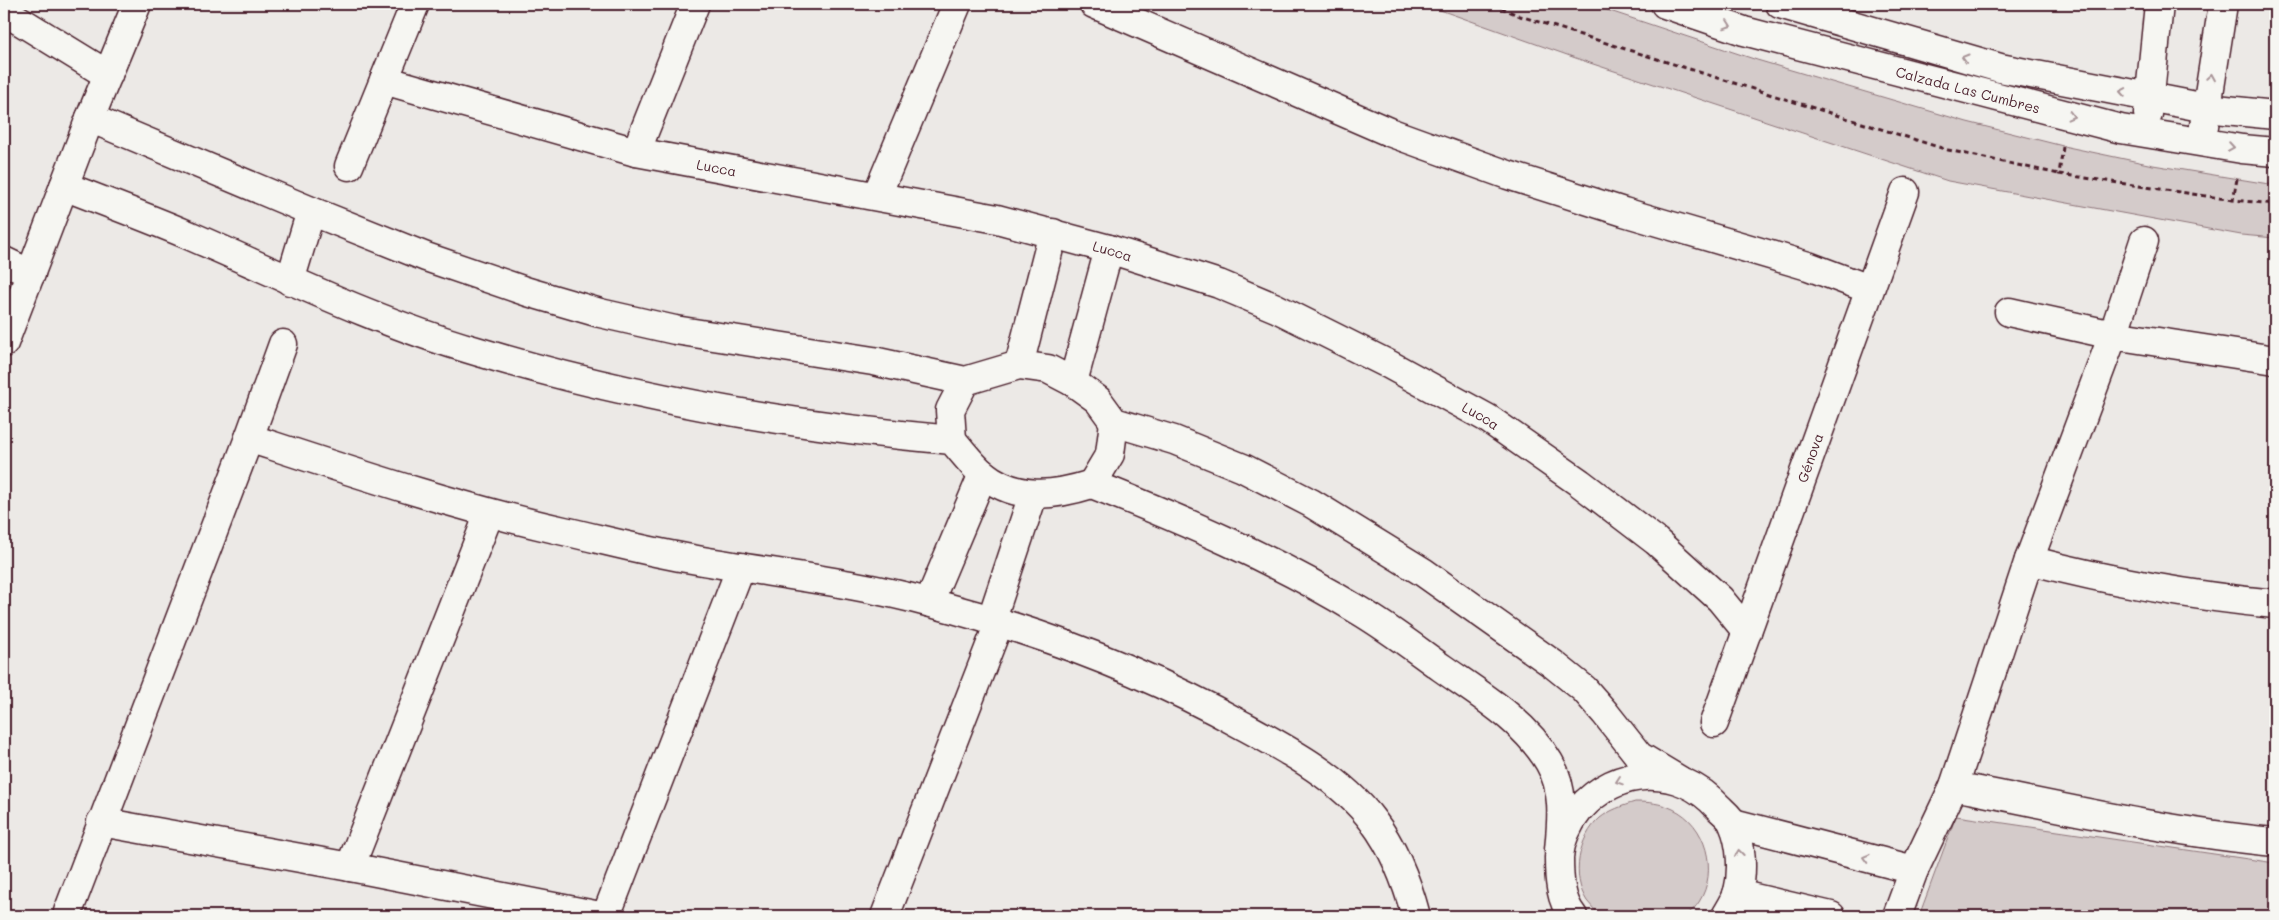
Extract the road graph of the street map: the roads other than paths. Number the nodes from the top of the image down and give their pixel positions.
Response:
1 (138, 4) edge
2 (415, 4) edge
3 (695, 4) edge
4 (957, 4) edge
5 (1094, 4) edge
6 (1666, 4) edge
7 (1780, 4) edge
8 (2160, 4) edge
9 (2223, 4) edge
10 (4, 11) edge
11 (108, 75) junction
12 (384, 80) junction
13 (2150, 97) junction
14 (2206, 108) junction
15 (2275, 115) edge
16 (90, 118) junction
17 (2147, 134) junction
18 (2202, 143) junction
19 (636, 152) junction
20 (2275, 152) edge
21 (349, 166) dead end
22 (64, 186) junction
23 (1905, 192) dead end
24 (877, 195) junction
25 (311, 211) junction
26 (1053, 233) junction
27 (2144, 241) dead end
28 (1110, 249) junction
29 (4, 262) edge
30 (31, 274) junction
31 (290, 281) junction
32 (1869, 289) junction
33 (2009, 312) dead end
34 (2113, 335) junction
35 (4, 342) edge
36 (283, 344) dead end
37 (2275, 360) edge
38 (1019, 365) junction
39 (965, 381) junction
40 (1073, 382) junction
41 (1114, 422) junction
42 (249, 438) junction
43 (952, 440) junction
44 (983, 474) junction
45 (1092, 484) junction
46 (1033, 495) junction
47 (489, 514) junction
48 (2029, 560) junction
49 (741, 567) junction
50 (929, 602) junction
51 (2275, 604) edge
52 (995, 622) junction
53 (1747, 632) junction
54 (1714, 723) dead end
55 (1679, 780) junction
56 (1954, 786) junction
57 (101, 822) junction
58 (1733, 823) junction
59 (2275, 842) edge
60 (1559, 850) junction
61 (350, 867) junction
62 (1914, 870) junction
63 (1732, 905) edge
64 (68, 912) dead end
65 (600, 916) edge
66 (606, 916) edge
67 (885, 916) edge
68 (1416, 916) edge
69 (1573, 916) edge
70 (1831, 916) edge
71 (1897, 916) edge

1 - 11 street
2 - 12 street
3 - 19 street
4 - 24 street
5 - 32 street
6 -> 17 street, Calzada Las Cumbres
13 -> 7 street
8 - 13 street
14 -> 9 street
10 - 11 street
11 - 16 street
12 - 19 street, Lucca
12 - 21 street
13 - 14 street
13 - 17 street
14 - 15 street
14 - 18 street
16 - 22 street
16 - 25 street
17 - 18 street, Calzada Las Cumbres
18 -> 20 street, Calzada Las Cumbres
19 - 24 street, Lucca
22 - 30 street
22 - 31 street
23 - 32 street, Génova
24 - 26 street, Lucca
25 - 31 street
25 - 39 street
26 - 28 street, Lucca
26 - 38 street
27 - 34 street
28 - 40 street
28 - 53 street, Lucca
29 - 30 street
30 - 35 street
31 - 43 street
32 - 53 street, Génova
33 - 34 street
34 - 37 street
34 - 48 street
36 - 42 street
38 - 39 street
38 - 40 street
39 - 43 street
40 - 41 street
41 - 45 street
41 - 55 street
42 - 47 street
42 - 57 street
43 - 44 street
44 - 46 street
44 - 50 street
45 - 46 street
45 - 60 street
46 - 52 street
47 - 49 street
47 - 61 street
48 - 51 street
48 - 56 street
49 - 50 street
49 - 66 street
50 - 52 street
52 - 67 street
52 - 68 street
53 - 54 street, Génova
55 - 58 street
55 -> 60 street
56 - 59 street
56 - 62 street
57 - 61 street
57 - 64 street
62 -> 58 street
63 -> 58 street
60 - 69 street
61 - 65 street
62 - 71 street
63 - 70 street

